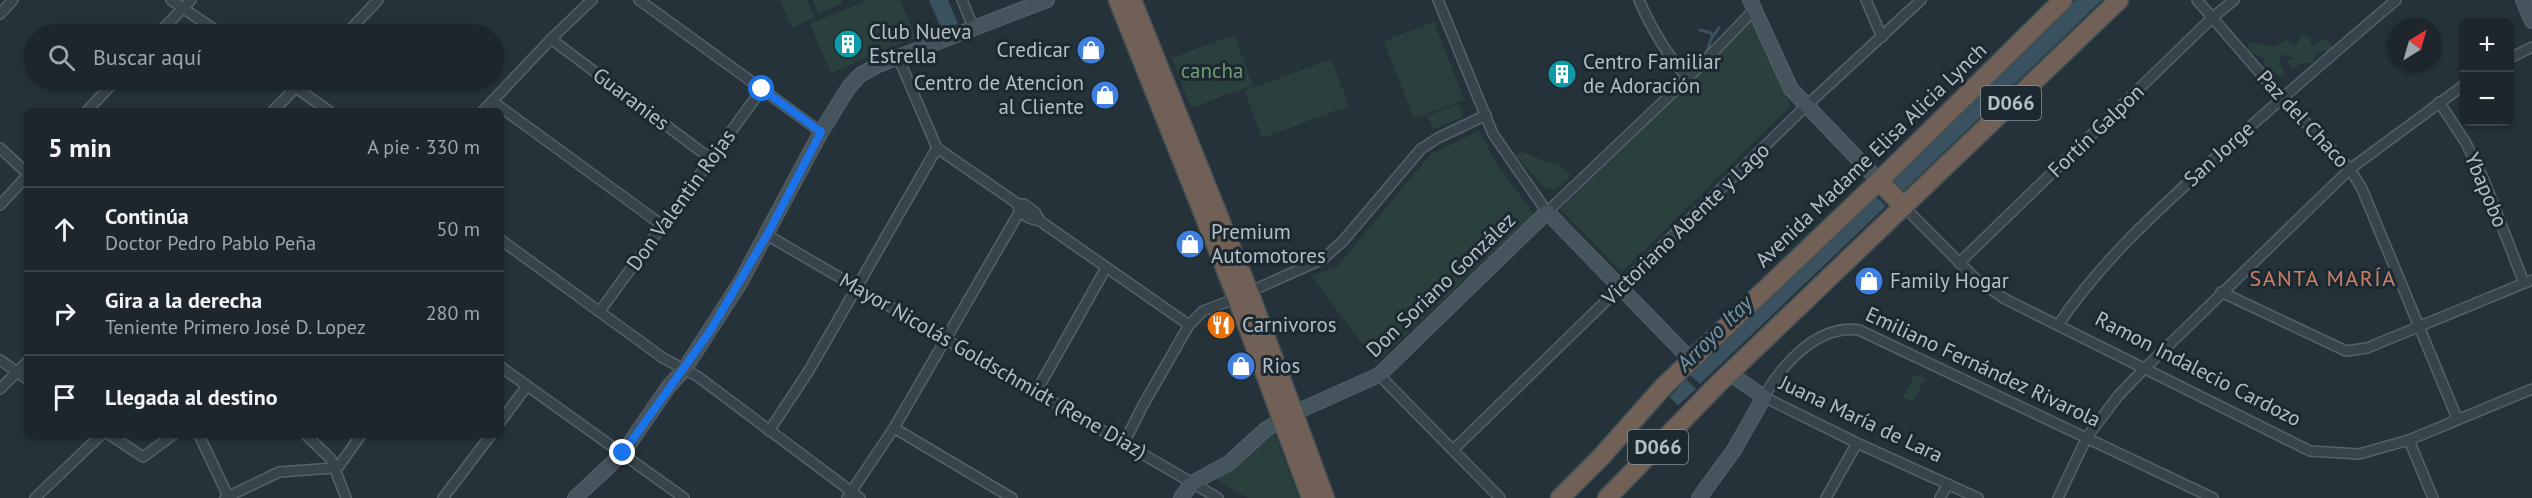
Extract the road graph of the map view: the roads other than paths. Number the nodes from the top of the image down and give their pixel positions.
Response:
1 (13, 0) edge
2 (171, 0) edge
3 (190, 0) edge
4 (378, 0) edge
5 (592, 0) edge
6 (639, 0) edge
7 (962, 0) edge
8 (1047, 0) edge
9 (1118, 0) edge
10 (1132, 0) edge
11 (1438, 0) edge
12 (1639, 0) edge
13 (1866, 0) edge
14 (1921, 0) edge
15 (2063, 0) edge
16 (2119, 0) edge
17 (2197, 0) edge
18 (2234, 0) edge
19 (2396, 0) edge
20 (2523, 0) edge
21 (1752, 5) edge
22 (182, 8) junction
23 (0, 14) edge
24 (2212, 18) junction
25 (2532, 21) edge
26 (167, 24) edge
27 (206, 24) edge
28 (355, 24) edge
29 (974, 29) junction
30 (1882, 37) junction
31 (551, 39) junction
32 (2532, 47) edge
33 (2514, 56) edge
34 (898, 57) junction
35 (1688, 78) junction
36 (504, 88) edge
37 (2460, 88) edge
38 (762, 89) junction
39 (107, 90) edge
40 (293, 90) edge
41 (300, 90) edge
42 (502, 90) edge
43 (2282, 98) junction
44 (492, 101) junction
45 (2439, 102) junction
46 (1806, 106) junction
47 (90, 108) edge
48 (276, 108) edge
49 (325, 108) edge
50 (486, 108) edge
51 (502, 108) edge
52 (504, 110) edge
53 (1486, 115) junction
54 (821, 132) junction
55 (0, 148) edge
56 (937, 148) junction
57 (711, 159) junction
58 (2350, 169) junction
59 (24, 171) edge
60 (24, 177) edge
61 (1881, 183) junction
62 (1900, 203) junction
63 (0, 205) edge
64 (1019, 208) junction
65 (1547, 212) junction
66 (662, 225) junction
67 (767, 235) junction
68 (504, 245) edge
69 (1959, 263) junction
70 (1106, 268) junction
71 (2528, 282) edge
72 (857, 287) junction
73 (1621, 288) junction
74 (2221, 292) junction
75 (1243, 295) junction
76 (600, 311) junction
77 (1190, 325) junction
78 (2058, 325) junction
79 (2418, 326) junction
80 (946, 339) junction
81 (0, 360) edge
82 (1691, 360) junction
83 (24, 365) edge
84 (504, 369) edge
85 (2143, 369) junction
86 (684, 370) junction
87 (17, 372) junction
88 (1729, 373) junction
89 (1379, 375) junction
90 (24, 377) edge
91 (527, 386) junction
92 (1664, 386) junction
93 (0, 389) edge
94 (2532, 389) edge
95 (1036, 392) junction
96 (1764, 397) junction
97 (1288, 416) junction
98 (504, 417) edge
99 (2457, 418) junction
100 (894, 428) junction
101 (769, 431) junction
102 (2086, 437) junction
103 (98, 438) edge
104 (114, 438) edge
105 (169, 438) edge
106 (200, 438) edge
107 (309, 438) edge
108 (359, 438) edge
109 (489, 438) edge
110 (2409, 440) junction
111 (1662, 442) junction
112 (1124, 443) junction
113 (1857, 443) junction
114 (1453, 450) junction
115 (623, 453) junction
116 (334, 468) junction
117 (1192, 483) junction
118 (1948, 484) junction
119 (849, 495) edge
120 (35, 498) edge
121 (227, 498) edge
122 (346, 498) edge
123 (443, 498) edge
124 (575, 498) edge
125 (684, 498) edge
126 (860, 498) edge
127 (1012, 498) edge
128 (1181, 498) edge
129 (1218, 498) edge
130 (1311, 498) edge
131 (1325, 498) edge
132 (1500, 498) edge
133 (1545, 498) edge
134 (1560, 498) edge
135 (1607, 498) edge
136 (1621, 498) edge
137 (1699, 498) edge
138 (1826, 498) edge
139 (1940, 498) edge
140 (1978, 498) edge
141 (2058, 498) edge
142 (2213, 498) edge
143 (2433, 498) edge

1 - 23 street
2 - 22 street
3 - 22 street
4 - 28 street
5 - 31 street
6 - 38 street
7 - 29 street
8 - 29 street
9 - 75 highway
10 - 75 highway
11 - 53 street
12 - 35 street
13 - 30 street
14 - 30 street, Victoriano Abente y Lago
15 - 61 highway, Avenida Madame Elisa Alicia Lynch / D066
16 - 62 highway, D066
17 - 24 street, Paz del Chaco
18 - 24 street, Fortín Galpon
19 - 43 street, San Jorge
20 - 25 street
21 - 35 street
21 - 46 street
22 - 26 street
22 - 27 street
24 - 43 street, Paz del Chaco
24 - 69 street, Fortín Galpon
29 - 34 street
30 - 46 street, Victoriano Abente y Lago
31 - 36 street
31 - 57 street, Guaranies
32 - 33 street
34 - 54 street
34 - 56 street
35 - 65 street
37 - 45 street
38 - 54 street
38 - 57 street, Don Valentin Rojas
39 - 47 street
40 - 48 street
41 - 49 street
42 - 44 street
43 - 58 street, Paz del Chaco
43 - 78 street, San Jorge
44 - 50 street
44 - 51 street
45 - 58 street
45 - 71 street, Ybapobo
46 - 61 street
46 - 73 street, Victoriano Abente y Lago
52 - 66 street
53 - 65 street
53 - 75 street
54 - 67 street
55 - 59 street
56 - 64 street
56 - 72 street
57 - 66 street, Don Valentin Rojas
58 - 74 street
58 - 79 street, Paz del Chaco
60 - 63 street
61 - 62 highway, Ramon Indalecio Cardozo
61 - 82 highway, Avenida Madame Elisa Alicia Lynch / D066
62 - 69 street, Ramon Indalecio Cardozo
62 - 88 highway, D066
64 - 70 street
64 - 80 street
65 - 73 street
65 - 89 street, Don Soriano González
66 - 76 street, Don Valentin Rojas
67 - 72 street, Mayor Nicolás Goldschmidt (Rene Diaz)
67 - 86 street
68 - 76 street
69 - 78 street, Ramon Indalecio Cardozo
70 - 77 street
70 - 95 street
71 - 79 street
72 - 80 street, Mayor Nicolás Goldschmidt (Rene Diaz)
72 - 101 street
73 - 82 street
73 - 114 street, Victoriano Abente y Lago
74 - 79 street
74 - 85 street
75 - 77 street
75 - 97 highway
76 - 86 street
77 - 112 street
78 - 85 street, Ramon Indalecio Cardozo
79 - 99 street, Paz del Chaco
80 - 95 street, Mayor Nicolás Goldschmidt (Rene Diaz)
80 - 100 street
81 - 87 street
82 - 92 highway, Avenida Madame Elisa Alicia Lynch / D066
83 - 87 street
84 - 91 street
85 - 102 street
85 - 110 street, Ramon Indalecio Cardozo
86 - 101 street
86 - 115 street
87 - 90 street
87 - 93 street
88 - 96 street, Juana María de Lara
88 - 111 highway, D066
89 - 97 street, Don Soriano González
89 - 114 street
91 - 98 street
91 - 115 street
92 - 133 highway
92 - 134 highway, Avenida Madame Elisa Alicia Lynch / D066
94 - 99 street, Ramon Indalecio Cardozo
95 - 112 street, Mayor Nicolás Goldschmidt (Rene Diaz)
96 - 102 street, Emiliano Fernández Rivarola
96 - 113 street, Juana María de Lara
96 - 137 street, Emiliano Fernández Rivarola
97 - 117 street, Don Soriano González
97 - 130 highway
97 - 131 highway
99 - 110 street, Ramon Indalecio Cardozo
100 - 119 street
100 - 127 street
101 - 119 street
102 - 141 street
102 - 142 street, Emiliano Fernández Rivarola
103 - 120 street
104 - 105 street
106 - 121 street
107 - 116 street
108 - 116 street
109 - 123 street
110 - 143 street
111 - 135 highway, D066
111 - 136 highway
112 - 117 street, Mayor Nicolás Goldschmidt (Rene Diaz)
113 - 118 street, Juana María de Lara
113 - 138 street
114 - 132 street
115 - 124 street
115 - 125 street
116 - 121 street
116 - 122 street
117 - 128 street
117 - 129 street, Mayor Nicolás Goldschmidt (Rene Diaz)
118 - 139 street
118 - 140 street, Juana María de Lara
119 - 126 street

